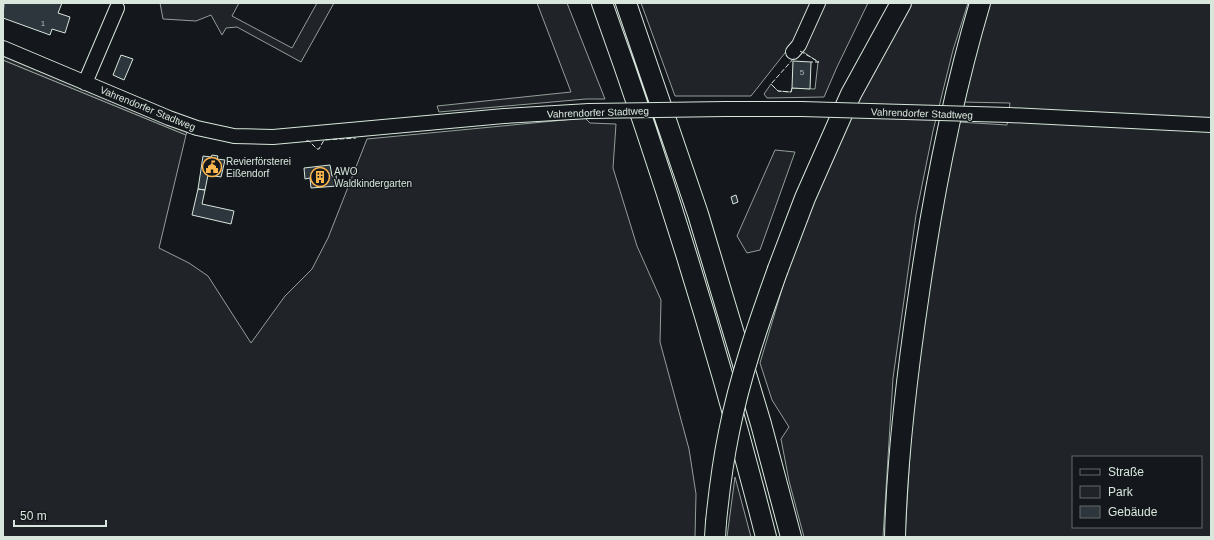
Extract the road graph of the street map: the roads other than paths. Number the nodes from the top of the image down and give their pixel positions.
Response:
1 (602, 3) edge
2 (626, 3) edge
3 (818, 3) edge
4 (900, 3) edge
5 (980, 3) edge
6 (117, 8) dead end
7 (3, 48) edge
8 (793, 52) dead end
9 (89, 85) junction
10 (1211, 125) edge
11 (715, 530) edge
12 (766, 537) edge
13 (791, 537) edge
14 (895, 537) edge

1 - 12 highway
2 - 13 highway
3 - 8 street
4 - 11 highway, bridge
5 - 14 highway
6 - 9 street
7 - 9 street, Vahrendorfer Stadtweg
9 - 10 street, Vahrendorfer Stadtweg, bridge

